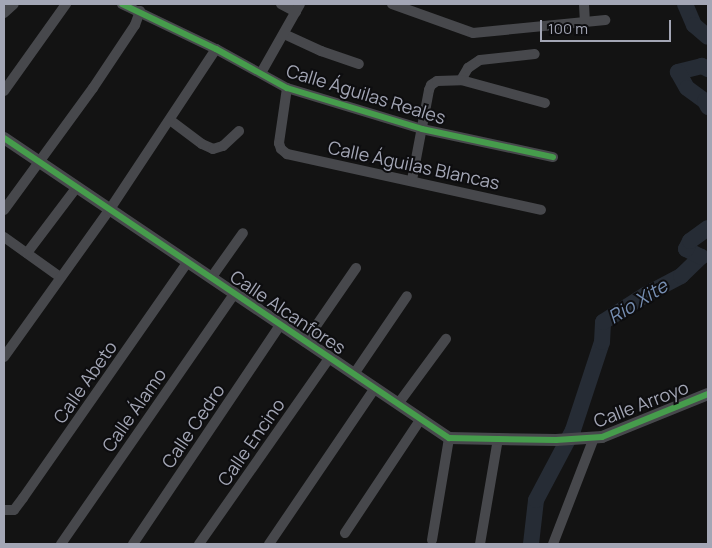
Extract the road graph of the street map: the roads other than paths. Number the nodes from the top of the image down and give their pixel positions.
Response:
1 (14, 4) edge
2 (66, 4) edge
3 (126, 4) edge
4 (281, 4) edge
5 (392, 4) edge
6 (584, 4) edge
7 (298, 8) edge
8 (140, 12) junction
9 (4, 13) edge
10 (604, 20) dead end
11 (585, 22) junction
12 (284, 34) junction
13 (216, 49) junction
14 (535, 54) dead end
15 (359, 64) dead end
16 (261, 73) junction
17 (461, 80) junction
18 (287, 88) junction
19 (4, 91) edge
20 (545, 103) dead end
21 (170, 120) junction
22 (422, 129) junction
23 (240, 131) dead end
24 (4, 138) edge
25 (553, 157) dead end
26 (39, 162) junction
27 (412, 180) junction
28 (77, 187) junction
29 (110, 209) junction
30 (4, 210) edge
31 (541, 210) dead end
32 (243, 233) dead end
33 (4, 237) edge
34 (27, 253) junction
35 (187, 263) junction
36 (356, 268) dead end
37 (60, 276) junction
38 (211, 278) junction
39 (234, 294) junction
40 (407, 296) dead end
41 (280, 325) junction
42 (446, 339) dead end
43 (305, 342) junction
44 (4, 357) edge
45 (329, 358) junction
46 (354, 374) junction
47 (375, 388) junction
48 (708, 394) edge
49 (398, 404) junction
50 (420, 420) junction
51 (449, 438) junction
52 (498, 439) junction
53 (588, 439) junction
54 (4, 510) edge
55 (345, 533) dead end
56 (432, 540) dead end
57 (61, 544) edge
58 (133, 544) edge
59 (200, 544) edge
60 (269, 544) edge
61 (480, 544) edge
62 (553, 544) edge

1 - 9 street
2 - 19 street
3 - 8 street, Calle Águilas Reales
4 - 7 street
5 - 11 street
6 - 11 street
7 - 12 street
8 - 13 street, Calle Águilas Reales
8 - 26 street
10 - 11 street
12 - 15 street
12 - 16 street
13 - 16 street, Calle Águilas Reales
13 - 21 street
14 - 17 street
16 - 18 street, Calle Águilas Reales
17 - 20 street, Calle Águilas Reales
17 - 22 street, Calle Águilas Reales
18 - 22 street, Calle Águilas Reales
18 - 27 street, Calle Águilas Blancas
21 - 23 street
21 - 29 street
22 - 25 street, Calle Águilas Reales
22 - 27 street
24 - 26 street, Calle Alcanfores
26 - 28 street, Calle Alcanfores
26 - 30 street
27 - 31 street, Calle Águilas Blancas
28 - 29 street, Calle Alcanfores
28 - 34 street
29 - 35 street, Calle Alcanfores
29 - 37 street
32 - 38 street
33 - 34 street
34 - 37 street
35 - 38 street, Calle Alcanfores
35 - 54 street, Calle Abeto
36 - 43 street
37 - 44 street
38 - 39 street, Calle Alcanfores
39 - 41 street, Calle Alcanfores
39 - 57 street, Calle Álamo
40 - 46 street
41 - 43 street, Calle Alcanfores
41 - 58 street, Calle Cedro
42 - 49 street
43 - 45 street, Calle Alcanfores
45 - 46 street, Calle Alcanfores
45 - 59 street, Calle Encino
46 - 47 street, Calle Alcanfores
47 - 49 street, Calle Alcanfores
47 - 60 street
48 - 53 street, Calle Arroyo
49 - 50 street, Calle Alcanfores
50 - 51 street, Calle Alcanfores
50 - 55 street
51 - 52 street
51 - 56 street
52 - 53 street
52 - 61 street
53 - 62 street, Calle Arroyo

